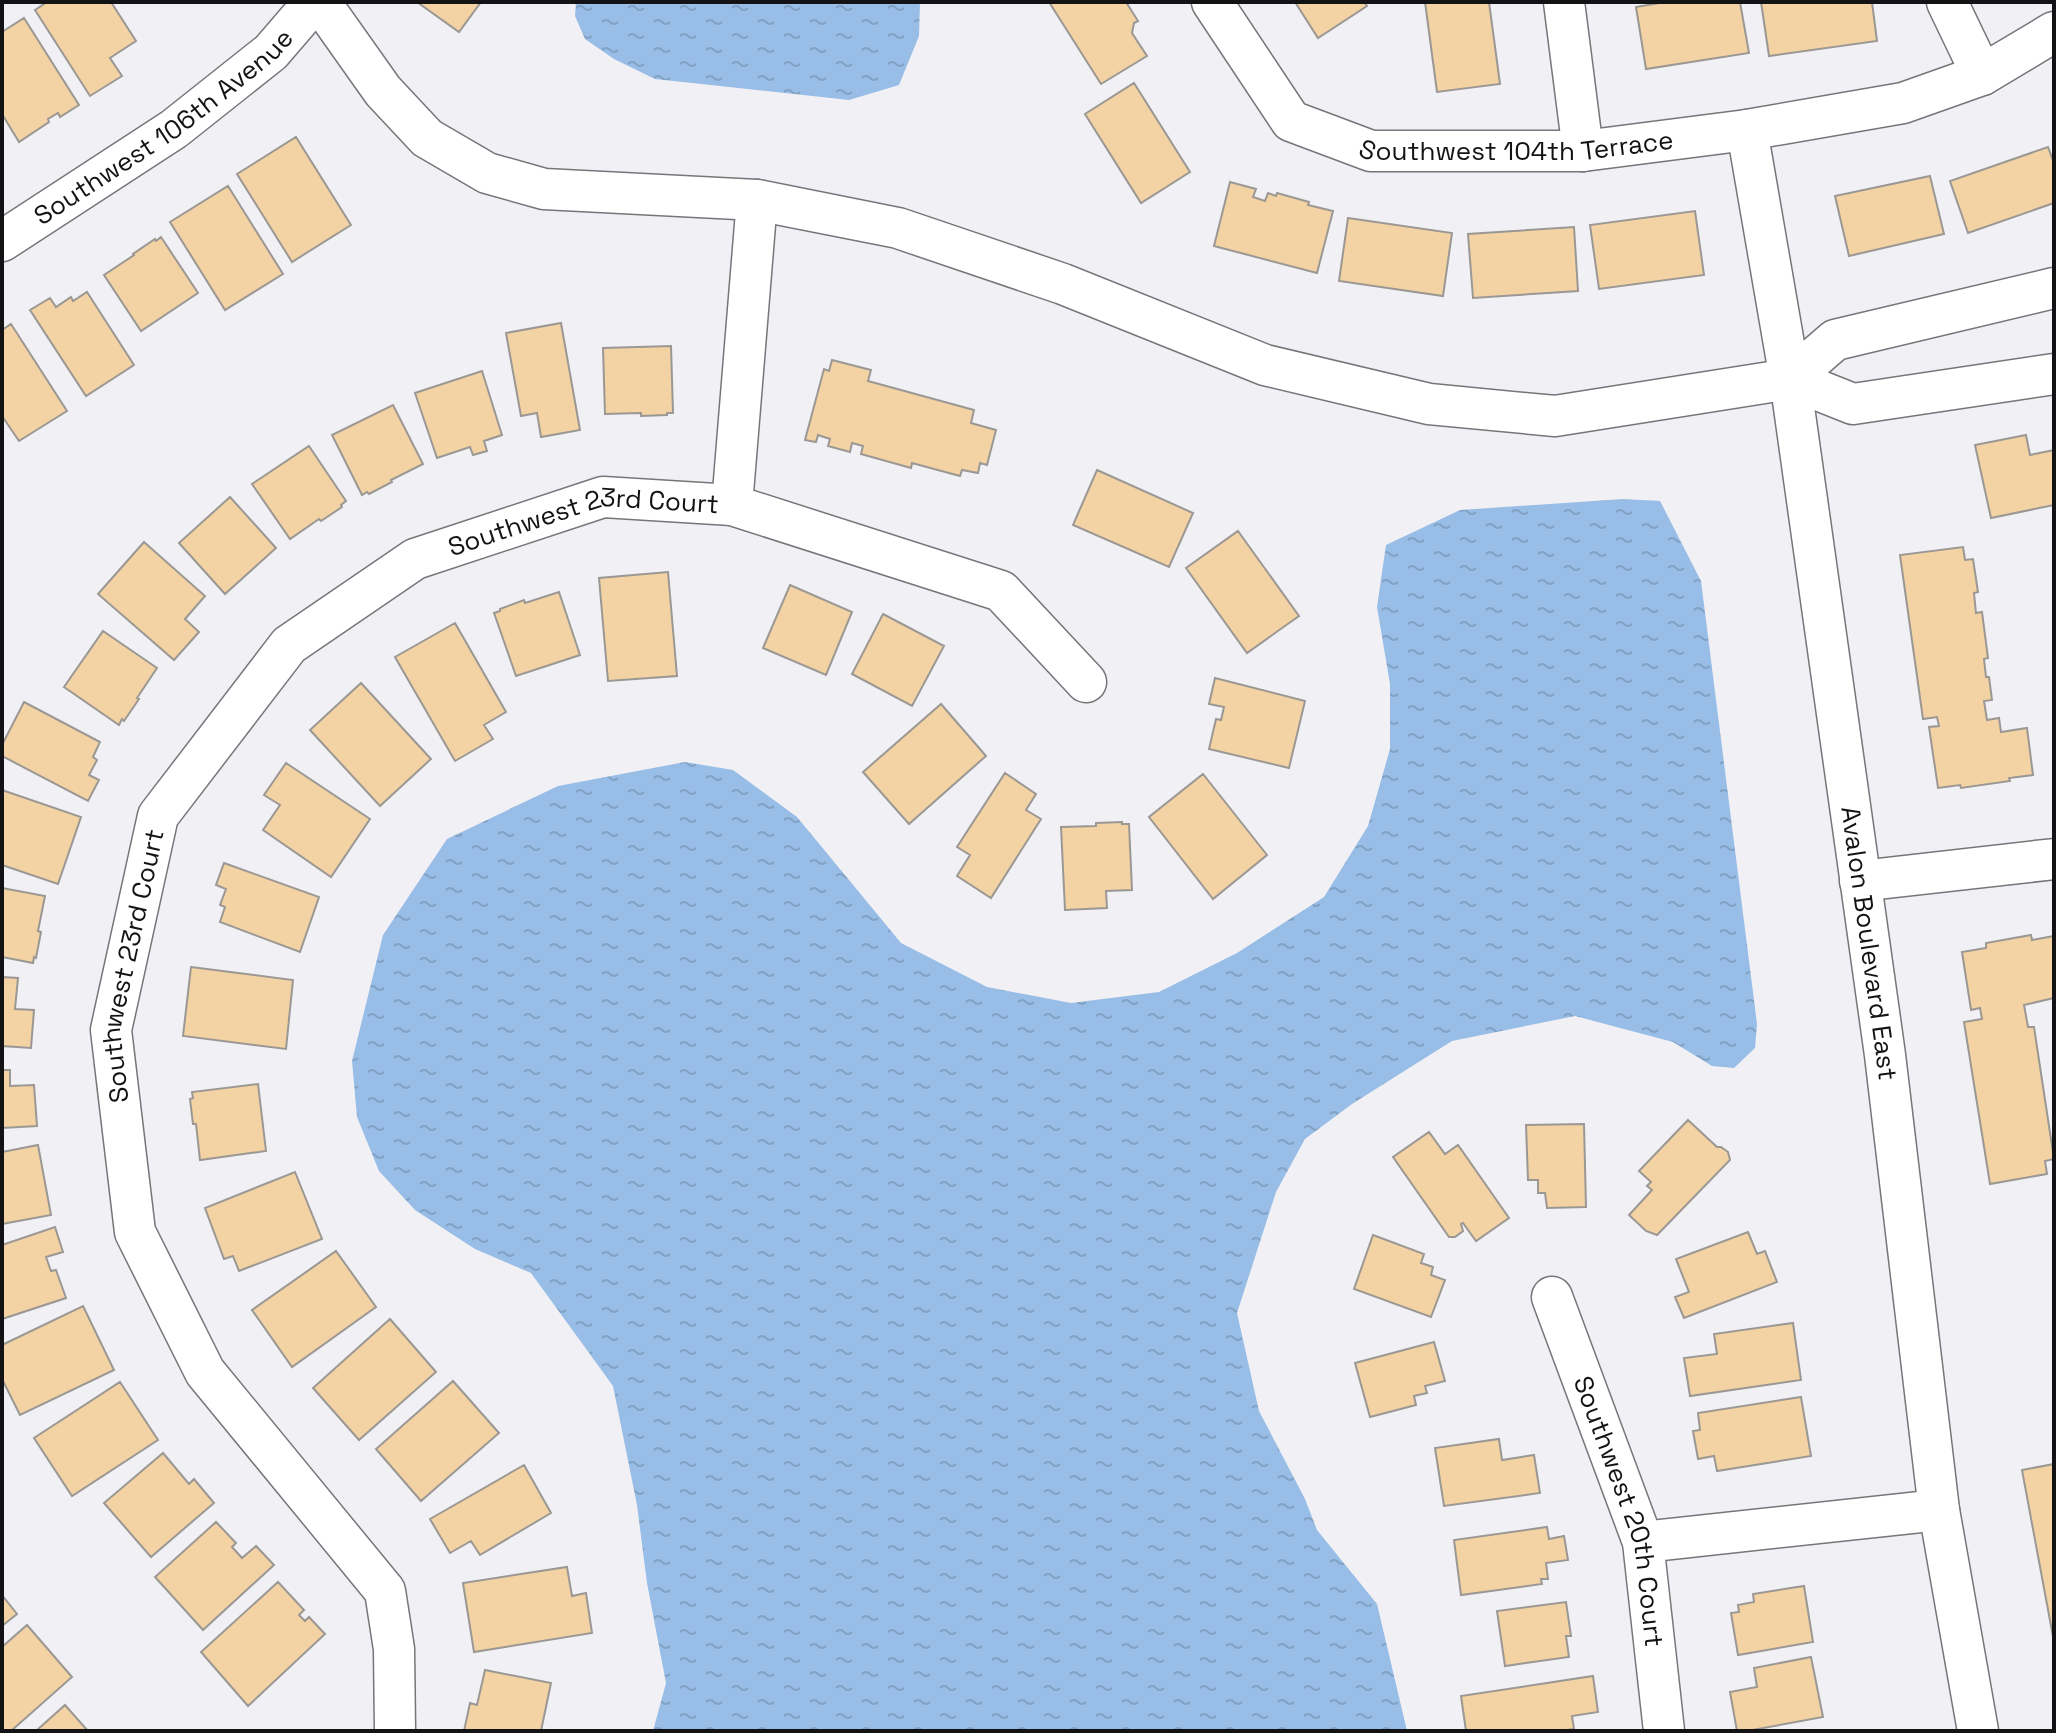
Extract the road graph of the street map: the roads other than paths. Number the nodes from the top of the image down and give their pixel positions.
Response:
1 (317, 2) edge
2 (1212, 2) edge
3 (1564, 2) edge
4 (1947, 2) edge
5 (2054, 32) edge
6 (1982, 75) junction
7 (1747, 130) junction
8 (1583, 151) junction
9 (757, 200) junction
10 (2, 241) edge
11 (2054, 288) edge
12 (2054, 374) edge
13 (1790, 379) junction
14 (732, 505) junction
15 (1086, 682) dead end
16 (2054, 859) edge
17 (1860, 881) junction
18 (1552, 1297) dead end
19 (1939, 1510) junction
20 (1643, 1542) junction
21 (395, 1731) edge
22 (1664, 1731) edge
23 (1978, 1731) edge

1 - 9 street
1 - 10 street, Southwest 106th Avenue
2 - 8 street, Southwest 104th Terrace
3 - 8 street
4 - 6 street
5 - 6 street, Southwest 104th Terrace
6 - 7 street, Southwest 104th Terrace
7 - 8 street, Southwest 104th Terrace
7 - 13 street
9 - 13 street
9 - 14 street
11 - 13 street
12 - 13 street
13 - 17 street, Avalon Boulevard East
14 - 15 street, Southwest 23rd Court
14 - 21 street, Southwest 23rd Court
16 - 17 street
17 - 19 street, Avalon Boulevard East
18 - 20 street, Southwest 20th Court
19 - 20 street
19 - 23 street, Avalon Boulevard East
20 - 22 street, Southwest 20th Court

